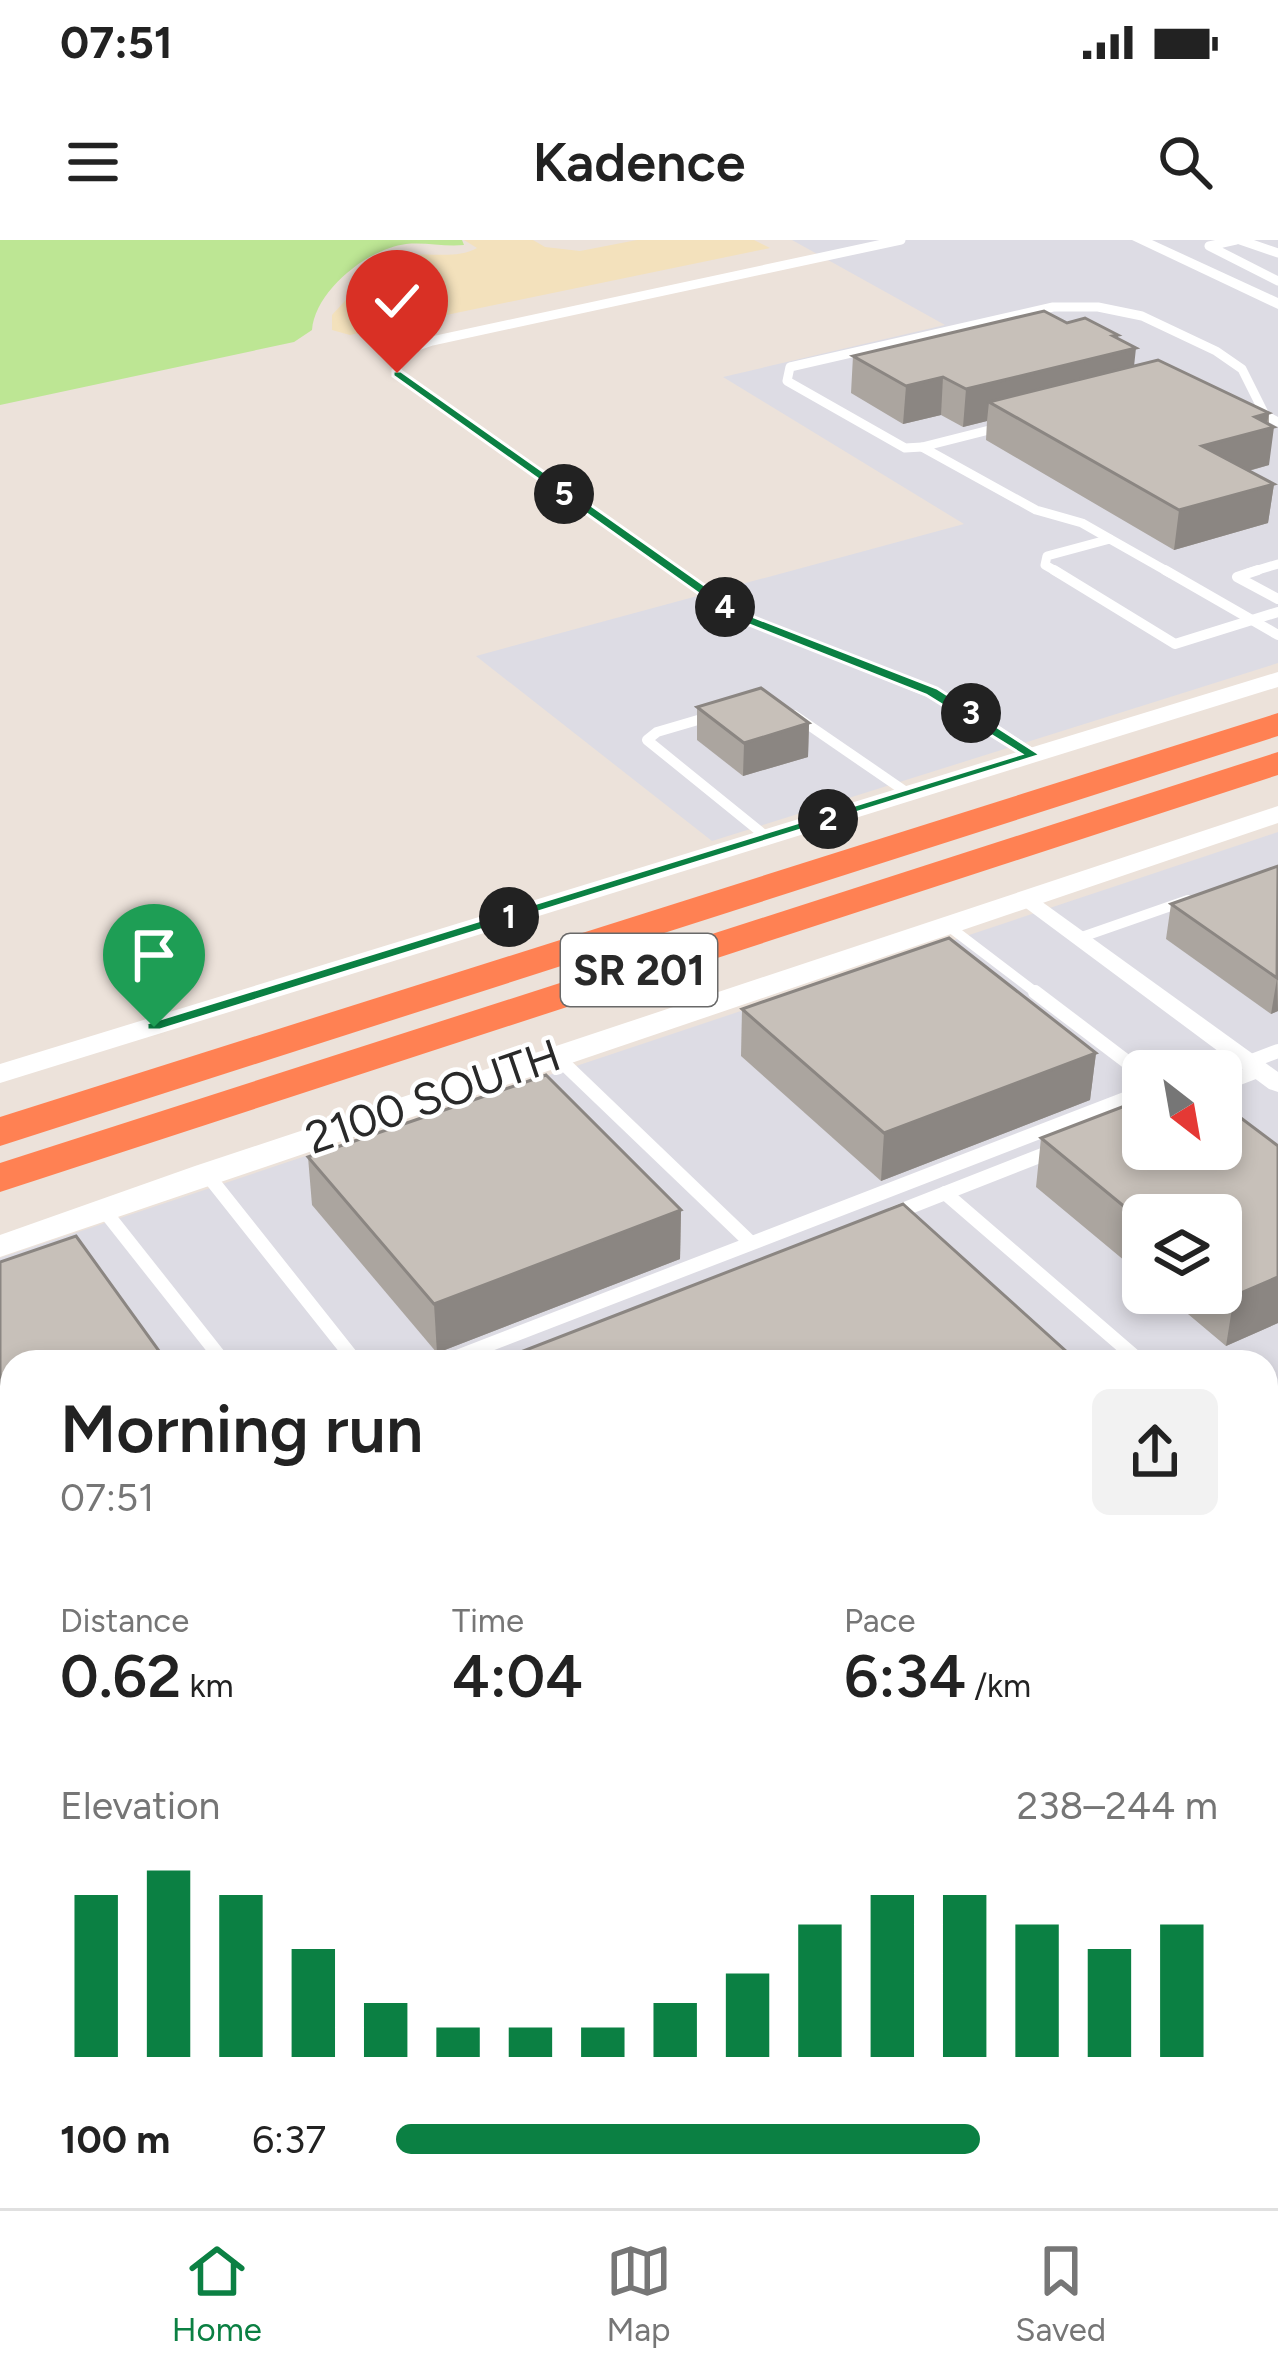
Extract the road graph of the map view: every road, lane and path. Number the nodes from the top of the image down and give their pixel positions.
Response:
1 (901, 240) edge
2 (1140, 240) edge
3 (1238, 240) edge
4 (1278, 253) edge
5 (1278, 281) edge
6 (1278, 304) edge
7 (1278, 422) edge
8 (1016, 423) edge
9 (922, 447) junction
10 (1110, 539) junction
11 (1278, 564) edge
12 (1256, 587) junction
13 (1215, 599) junction
14 (1278, 599) edge
15 (1278, 612) edge
16 (1253, 620) junction
17 (1278, 635) edge
18 (1278, 679) edge
19 (770, 707) edge
20 (721, 713) edge
21 (1278, 724) edge
22 (1034, 755) junction
23 (1278, 763) edge
24 (909, 794) junction
25 (1278, 814) edge
26 (768, 838) junction
27 (1195, 897) edge
28 (1027, 898) junction
29 (947, 925) junction
30 (1079, 938) junction
31 (1278, 1051) edge
32 (555, 1055) junction
33 (1122, 1058) edge
34 (1257, 1068) edge
35 (0, 1074) edge
36 (1122, 1100) edge
37 (0, 1132) edge
38 (1077, 1142) edge
39 (206, 1173) junction
40 (0, 1178) edge
41 (945, 1193) junction
42 (104, 1209) junction
43 (880, 1218) edge
44 (750, 1242) junction
45 (0, 1247) edge
46 (215, 1350) edge
47 (346, 1350) edge
48 (475, 1350) edge
49 (1127, 1350) edge

1 - 22 lane
2 - 6 street
3 - 4 lane
3 - 5 lane
7 - 9 lane
8 - 9 lane
9 - 10 lane
10 - 13 lane
10 - 16 lane
11 - 12 lane
12 - 13 lane
12 - 14 lane
13 - 16 lane
15 - 16 lane
16 - 17 lane
18 - 22 street
19 - 24 lane
20 - 26 lane
21 - 37 highway, SR 201
22 - 24 street
23 - 40 highway, SR 201
24 - 26 street
25 - 28 street, 2100 SOUTH
26 - 35 street
27 - 30 lane
28 - 29 street, 2100 SOUTH
28 - 30 street
29 - 32 street, 2100 SOUTH
29 - 33 lane
30 - 34 street
31 - 34 lane
32 - 39 street, 2100 SOUTH
32 - 44 lane
36 - 44 lane
38 - 41 lane
39 - 42 street, 2100 SOUTH
39 - 47 lane
41 - 43 lane
41 - 49 lane
42 - 45 street, 2100 SOUTH
42 - 46 lane
44 - 48 lane

